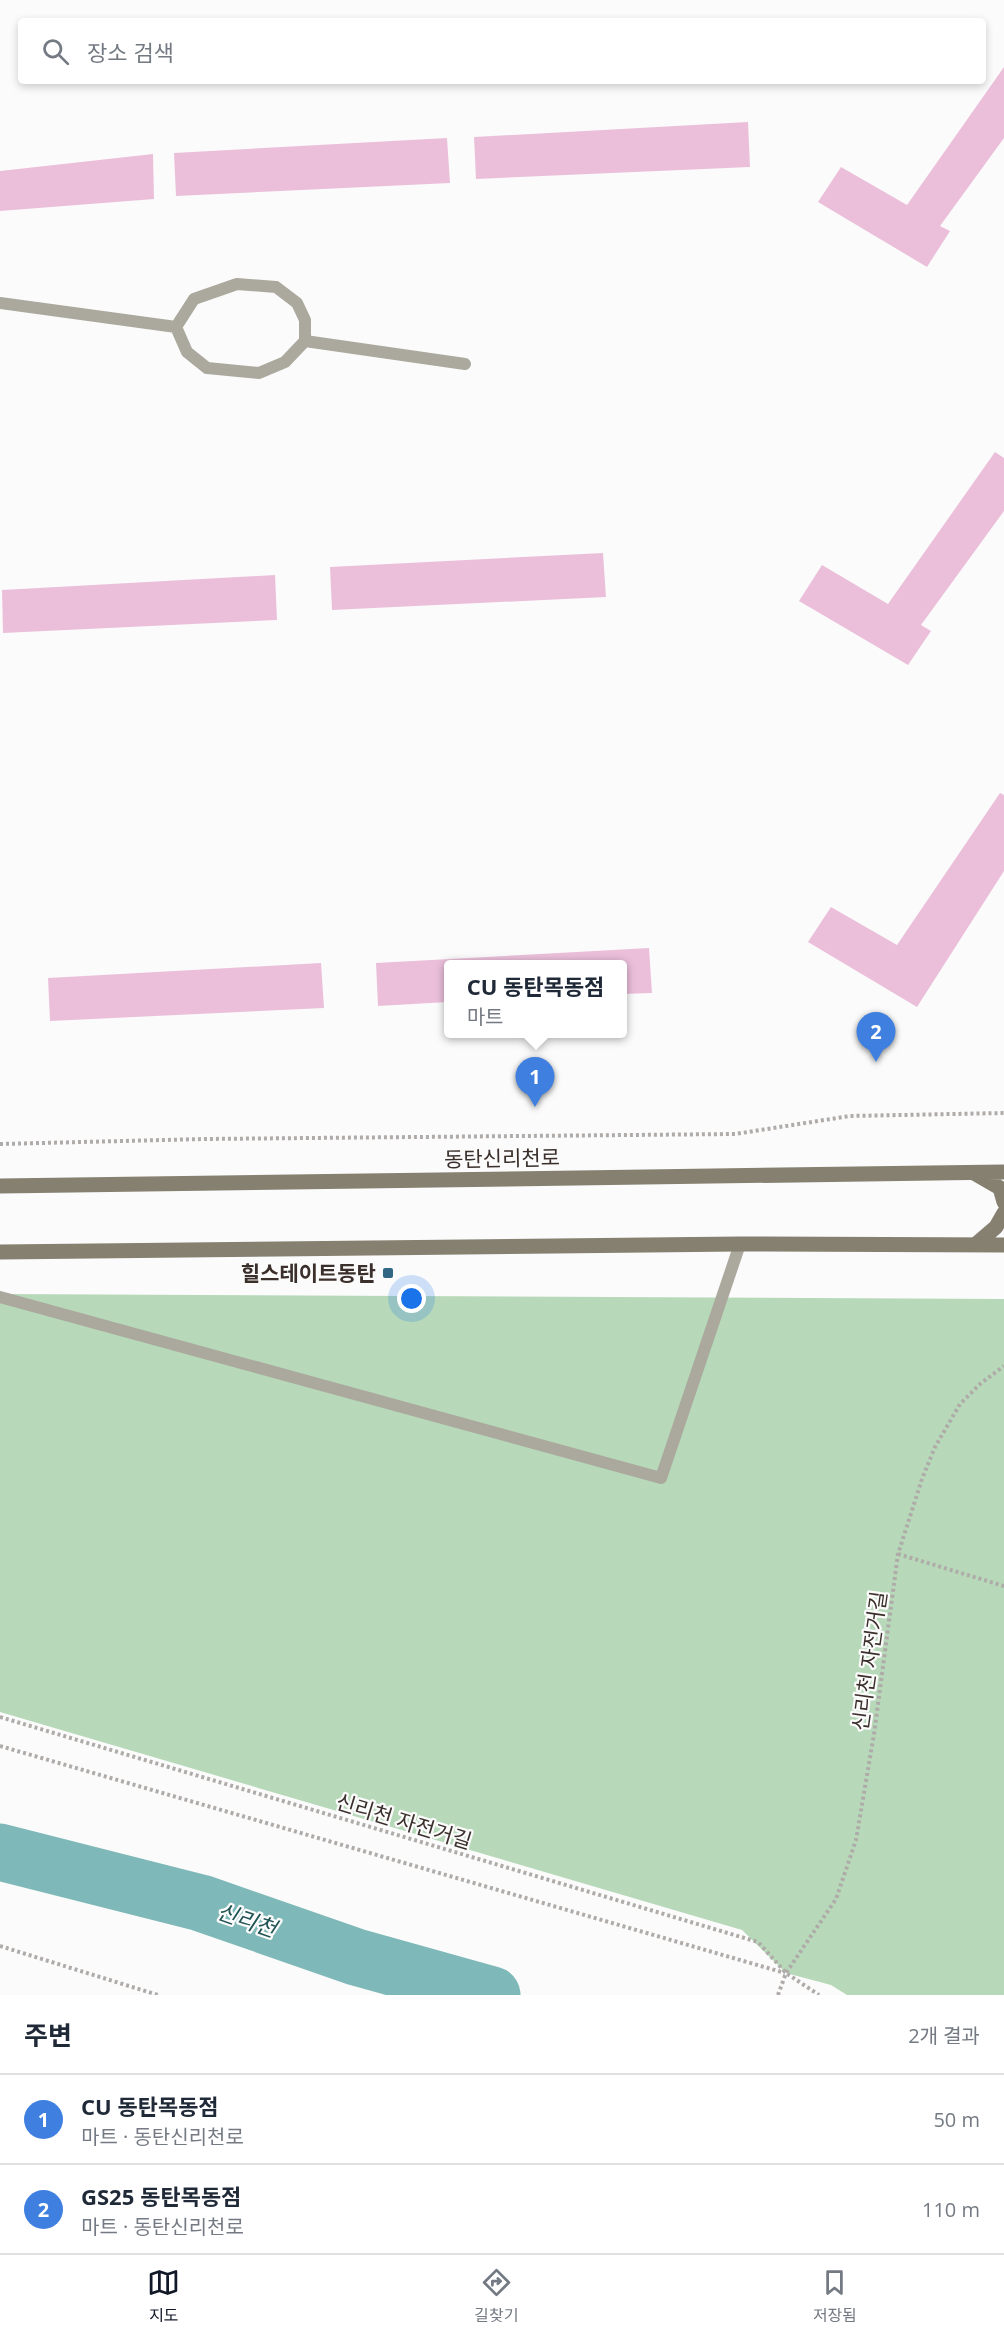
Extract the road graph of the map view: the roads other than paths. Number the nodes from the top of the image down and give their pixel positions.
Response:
1 (0, 303) edge
2 (176, 327) junction
3 (305, 341) junction
4 (465, 364) dead end
5 (1004, 1172) edge
6 (974, 1173) junction
7 (0, 1186) edge
8 (1004, 1202) edge
9 (1004, 1213) edge
10 (740, 1244) junction
11 (975, 1245) junction
12 (1004, 1245) edge
13 (0, 1252) edge
14 (0, 1297) edge

1 - 2 lane
2 - 3 lane
2 - 3 lane
3 - 4 lane
5 - 6 main road, 동탄신리천로
6 - 7 main road, 동탄신리천로
6 - 8 main road
9 - 11 main road
10 - 11 main road
10 - 13 main road
10 - 14 lane
11 - 12 main road

